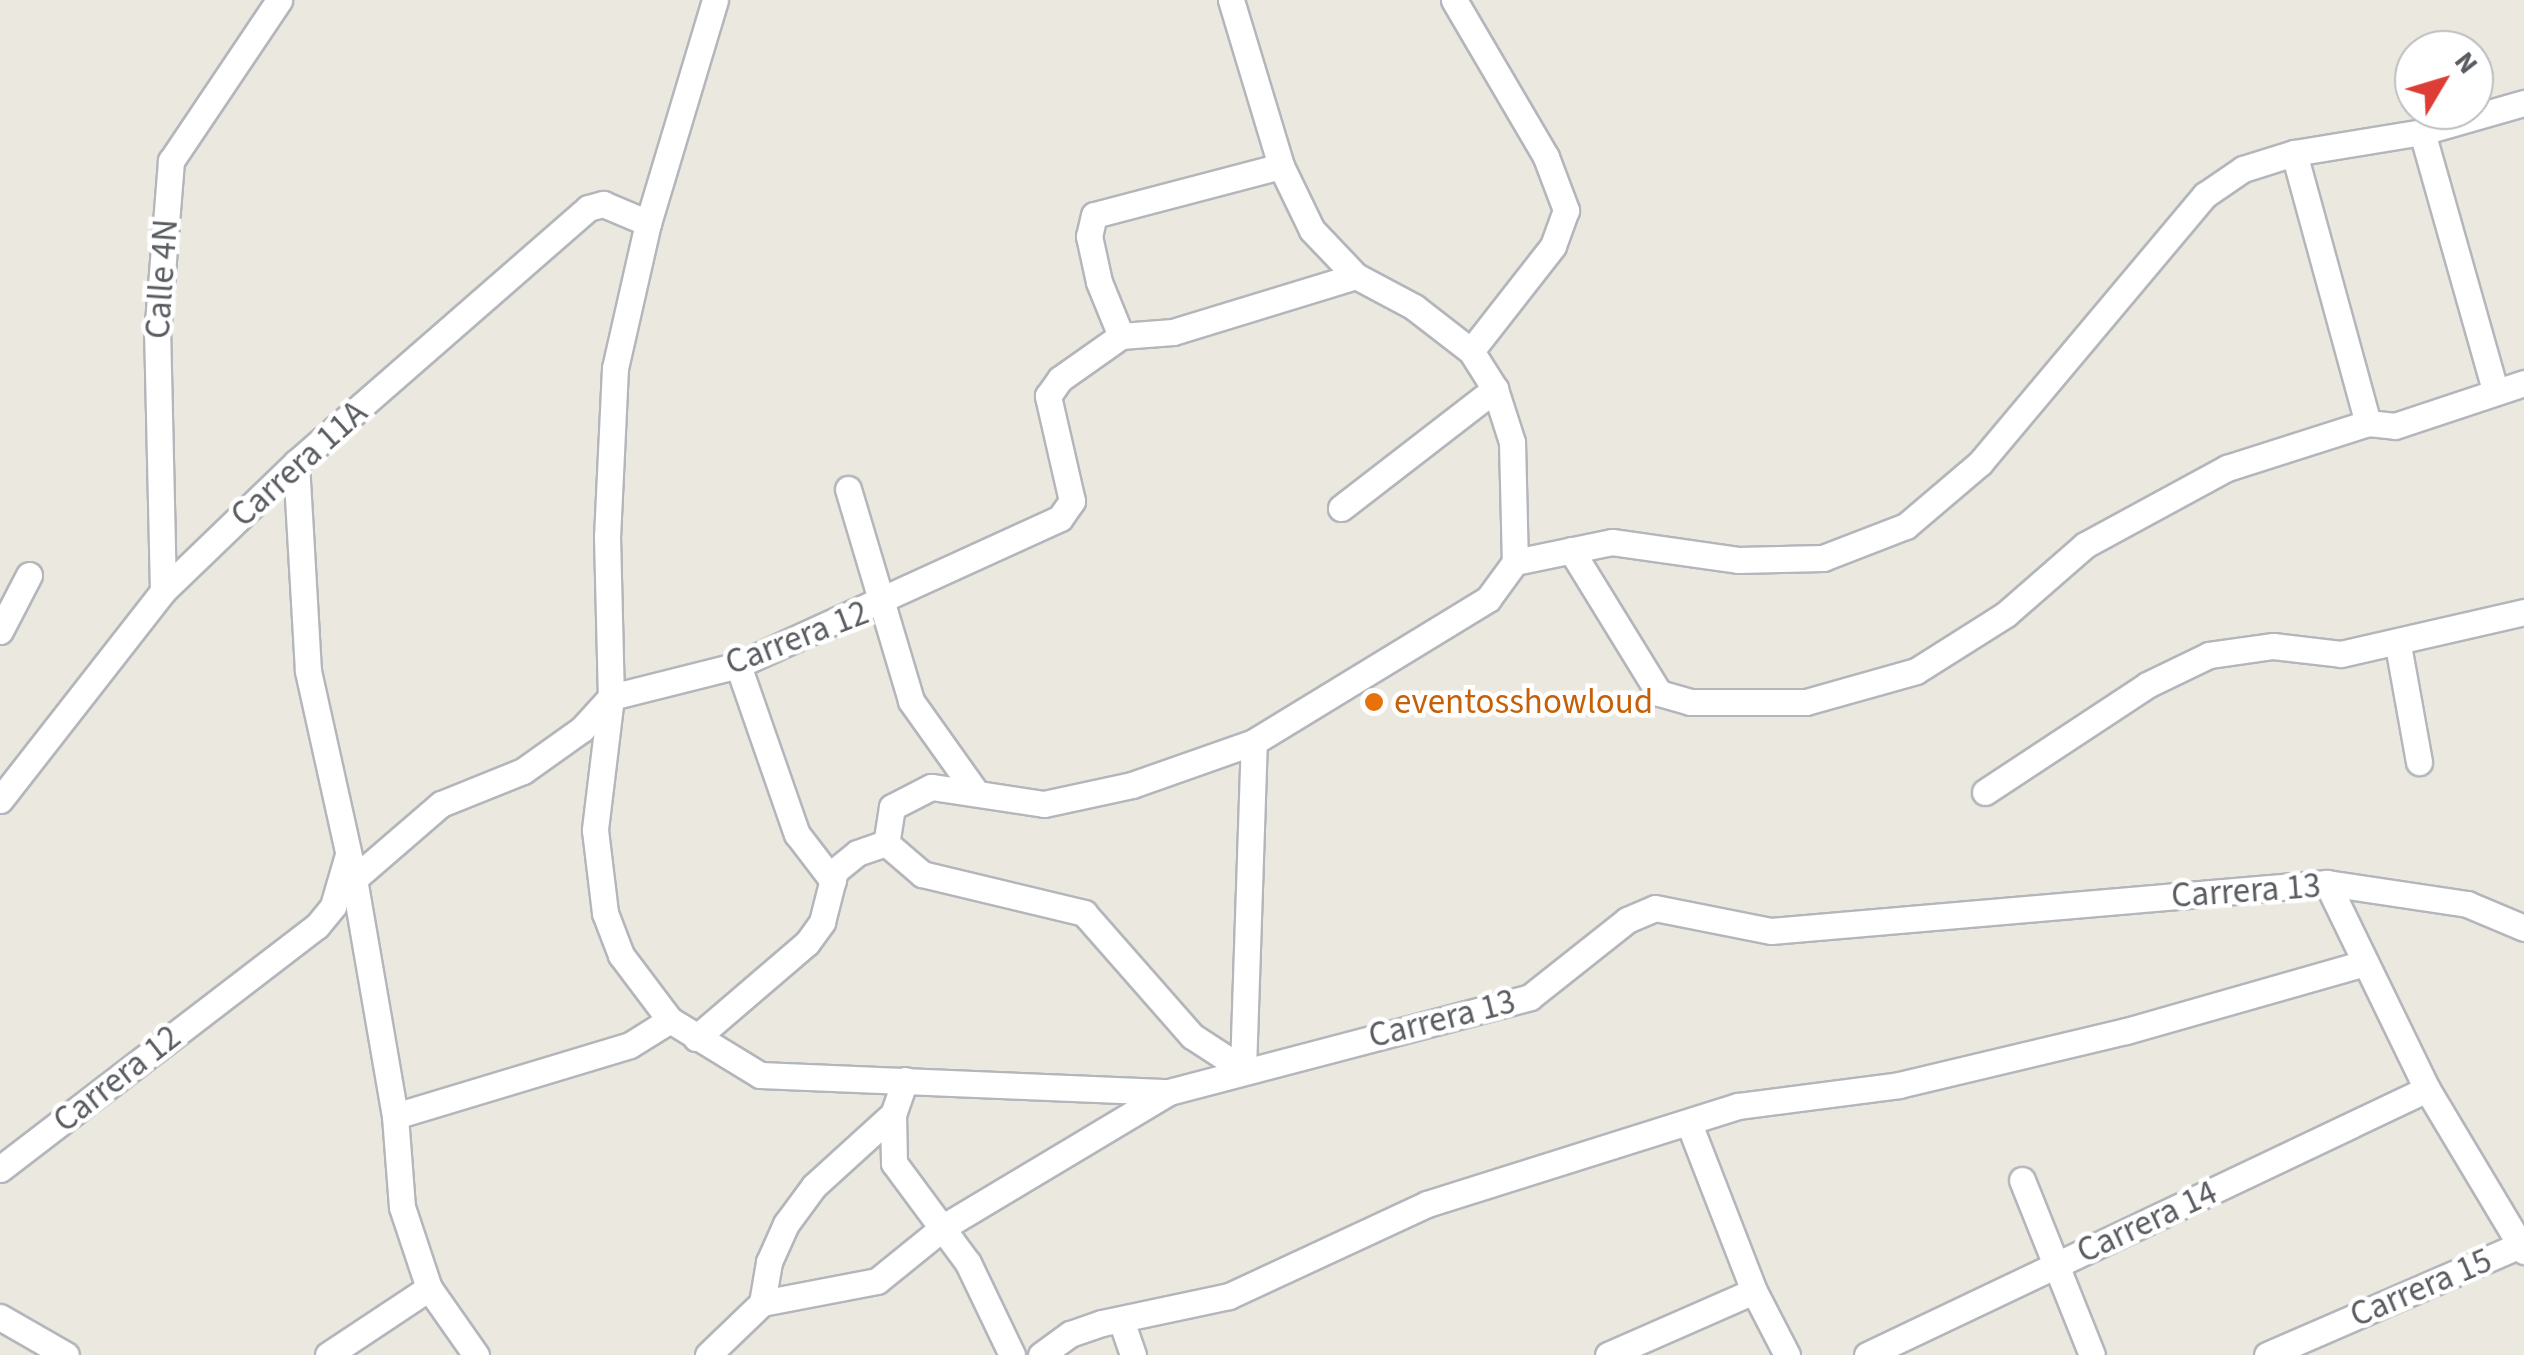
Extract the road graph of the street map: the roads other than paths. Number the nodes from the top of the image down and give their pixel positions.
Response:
1 (278, 0) edge
2 (714, 0) edge
3 (1231, 0) edge
4 (1454, 0) edge
5 (2524, 103) edge
6 (2422, 132) junction
7 (2294, 153) junction
8 (1281, 166) junction
9 (648, 223) junction
10 (1356, 276) junction
11 (1121, 336) junction
12 (1471, 350) junction
13 (2524, 384) edge
14 (1495, 389) junction
15 (2495, 390) junction
16 (2368, 423) junction
17 (296, 463) junction
18 (848, 489) dead end
19 (1341, 508) dead end
20 (1571, 550) junction
21 (1515, 562) junction
22 (29, 575) dead end
23 (162, 591) junction
24 (887, 603) junction
25 (2524, 612) edge
26 (0, 630) edge
27 (2398, 645) junction
28 (738, 666) junction
29 (611, 697) junction
30 (1254, 742) junction
31 (2419, 762) dead end
32 (975, 791) junction
33 (1985, 792) dead end
34 (0, 800) edge
35 (886, 843) junction
36 (350, 868) junction
37 (833, 881) junction
38 (2327, 883) junction
39 (2524, 928) edge
40 (2364, 963) junction
41 (670, 1020) junction
42 (696, 1038) junction
43 (1243, 1069) junction
44 (905, 1080) junction
45 (2427, 1089) junction
46 (1169, 1092) junction
47 (893, 1114) junction
48 (395, 1116) junction
49 (1690, 1126) junction
50 (0, 1170) edge
51 (2022, 1180) dead end
52 (945, 1226) junction
53 (2522, 1248) edge
54 (2053, 1266) junction
55 (429, 1288) junction
56 (1754, 1291) junction
57 (762, 1304) junction
58 (0, 1317) edge
59 (1122, 1320) junction
60 (66, 1355) edge
61 (328, 1355) edge
62 (476, 1355) edge
63 (708, 1355) edge
64 (1012, 1355) edge
65 (1041, 1355) edge
66 (1133, 1355) edge
67 (1608, 1355) edge
68 (1787, 1355) edge
69 (1866, 1355) edge
70 (2092, 1355) edge
71 (2267, 1355) edge

1 - 23 street, Calle 4N
2 - 9 street
3 - 8 street
4 - 12 street
5 - 6 street
6 - 7 street
6 - 15 street
7 - 16 street
7 - 20 street
8 - 10 street
8 - 11 street
9 - 17 street, Carrera 11A
9 - 29 street
10 - 11 street
10 - 12 street
11 - 24 street, Carrera 12
12 - 14 street
13 - 15 street
14 - 19 street
14 - 21 street
15 - 16 street
16 - 20 street
17 - 23 street, Carrera 11A
17 - 36 street
18 - 24 street
20 - 21 street
21 - 30 street
22 - 26 street
23 - 34 street, Carrera 11A
24 - 28 street, Carrera 12
24 - 32 street
25 - 27 street
27 - 31 street
27 - 33 street
28 - 29 street, Carrera 12
28 - 37 street
29 - 36 street
29 - 41 street
30 - 32 street
30 - 43 street
32 - 35 street
35 - 37 street
35 - 43 street
36 - 48 street
36 - 50 street, Carrera 12
37 - 42 street
38 - 39 street, Carrera 13
38 - 40 street
38 - 43 street, Carrera 13
40 - 45 street
40 - 49 street
41 - 42 street
41 - 48 street
42 - 44 street
43 - 46 street, Carrera 13
44 - 46 street
44 - 47 street
45 - 53 street
45 - 54 street, Carrera 14
46 - 52 street, Carrera 13
47 - 52 street
47 - 57 street
48 - 55 street
49 - 56 street
49 - 59 street
51 - 54 street
52 - 57 street, Carrera 13
52 - 64 street
53 - 71 street, Carrera 15
54 - 69 street, Carrera 14
54 - 70 street
55 - 61 street
55 - 62 street
56 - 67 street
56 - 68 street
57 - 63 street
58 - 60 street
59 - 65 street
59 - 66 street

